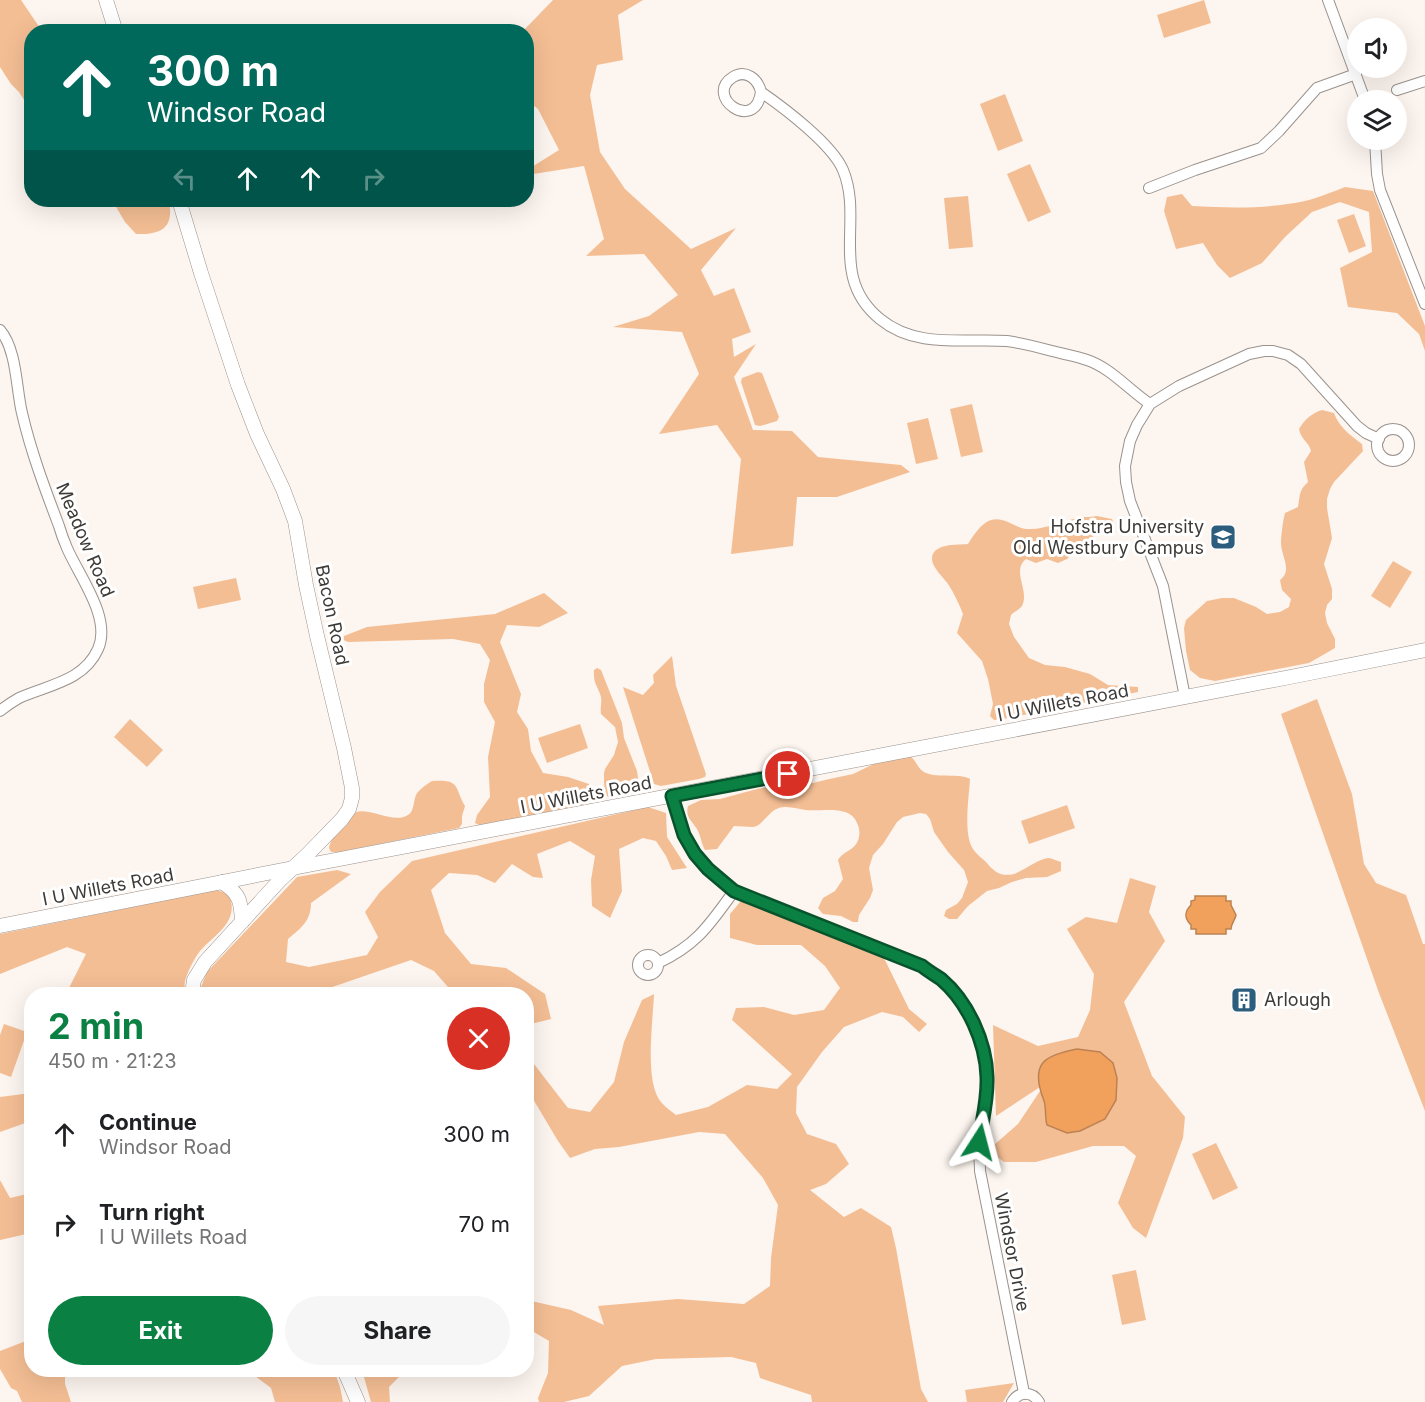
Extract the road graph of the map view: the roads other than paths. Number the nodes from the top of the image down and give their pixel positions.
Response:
1 (106, 0) edge
2 (1328, 0) edge
3 (114, 24) edge
4 (1347, 50) edge
5 (1347, 77) edge
6 (1425, 81) edge
7 (1397, 90) dead end
8 (761, 92) dead end
9 (1376, 150) edge
10 (1149, 188) dead end
11 (181, 207) edge
12 (1425, 304) edge
13 (0, 330) edge
14 (1150, 404) junction
15 (1379, 439) dead end
16 (1425, 650) edge
17 (1185, 697) junction
18 (0, 711) edge
19 (672, 796) junction
20 (293, 868) junction
21 (222, 882) junction
22 (734, 891) junction
23 (242, 922) junction
24 (0, 926) edge
25 (658, 963) dead end
26 (193, 987) edge
27 (347, 1377) edge
28 (1024, 1393) junction
29 (358, 1402) edge
30 (1011, 1402) edge
31 (1039, 1402) edge

1 - 3 street
2 - 4 street
5 - 10 street
6 - 7 street
8 - 14 street
9 - 12 street
11 - 20 street, Bacon Road
13 - 18 street, Meadow Road
14 - 15 street
14 - 17 street
16 - 17 street, I U Willets Road
17 - 19 street, I U Willets Road
19 - 20 street, I U Willets Road
19 - 22 street, Windsor Drive
20 - 21 street, I U Willets Road
20 - 23 street, Bacon Road
21 - 23 street
21 - 24 street, I U Willets Road
22 - 25 street
22 - 28 street, Windsor Drive
23 - 26 street, Bacon Road
27 - 29 street
28 - 30 street
28 - 31 street

